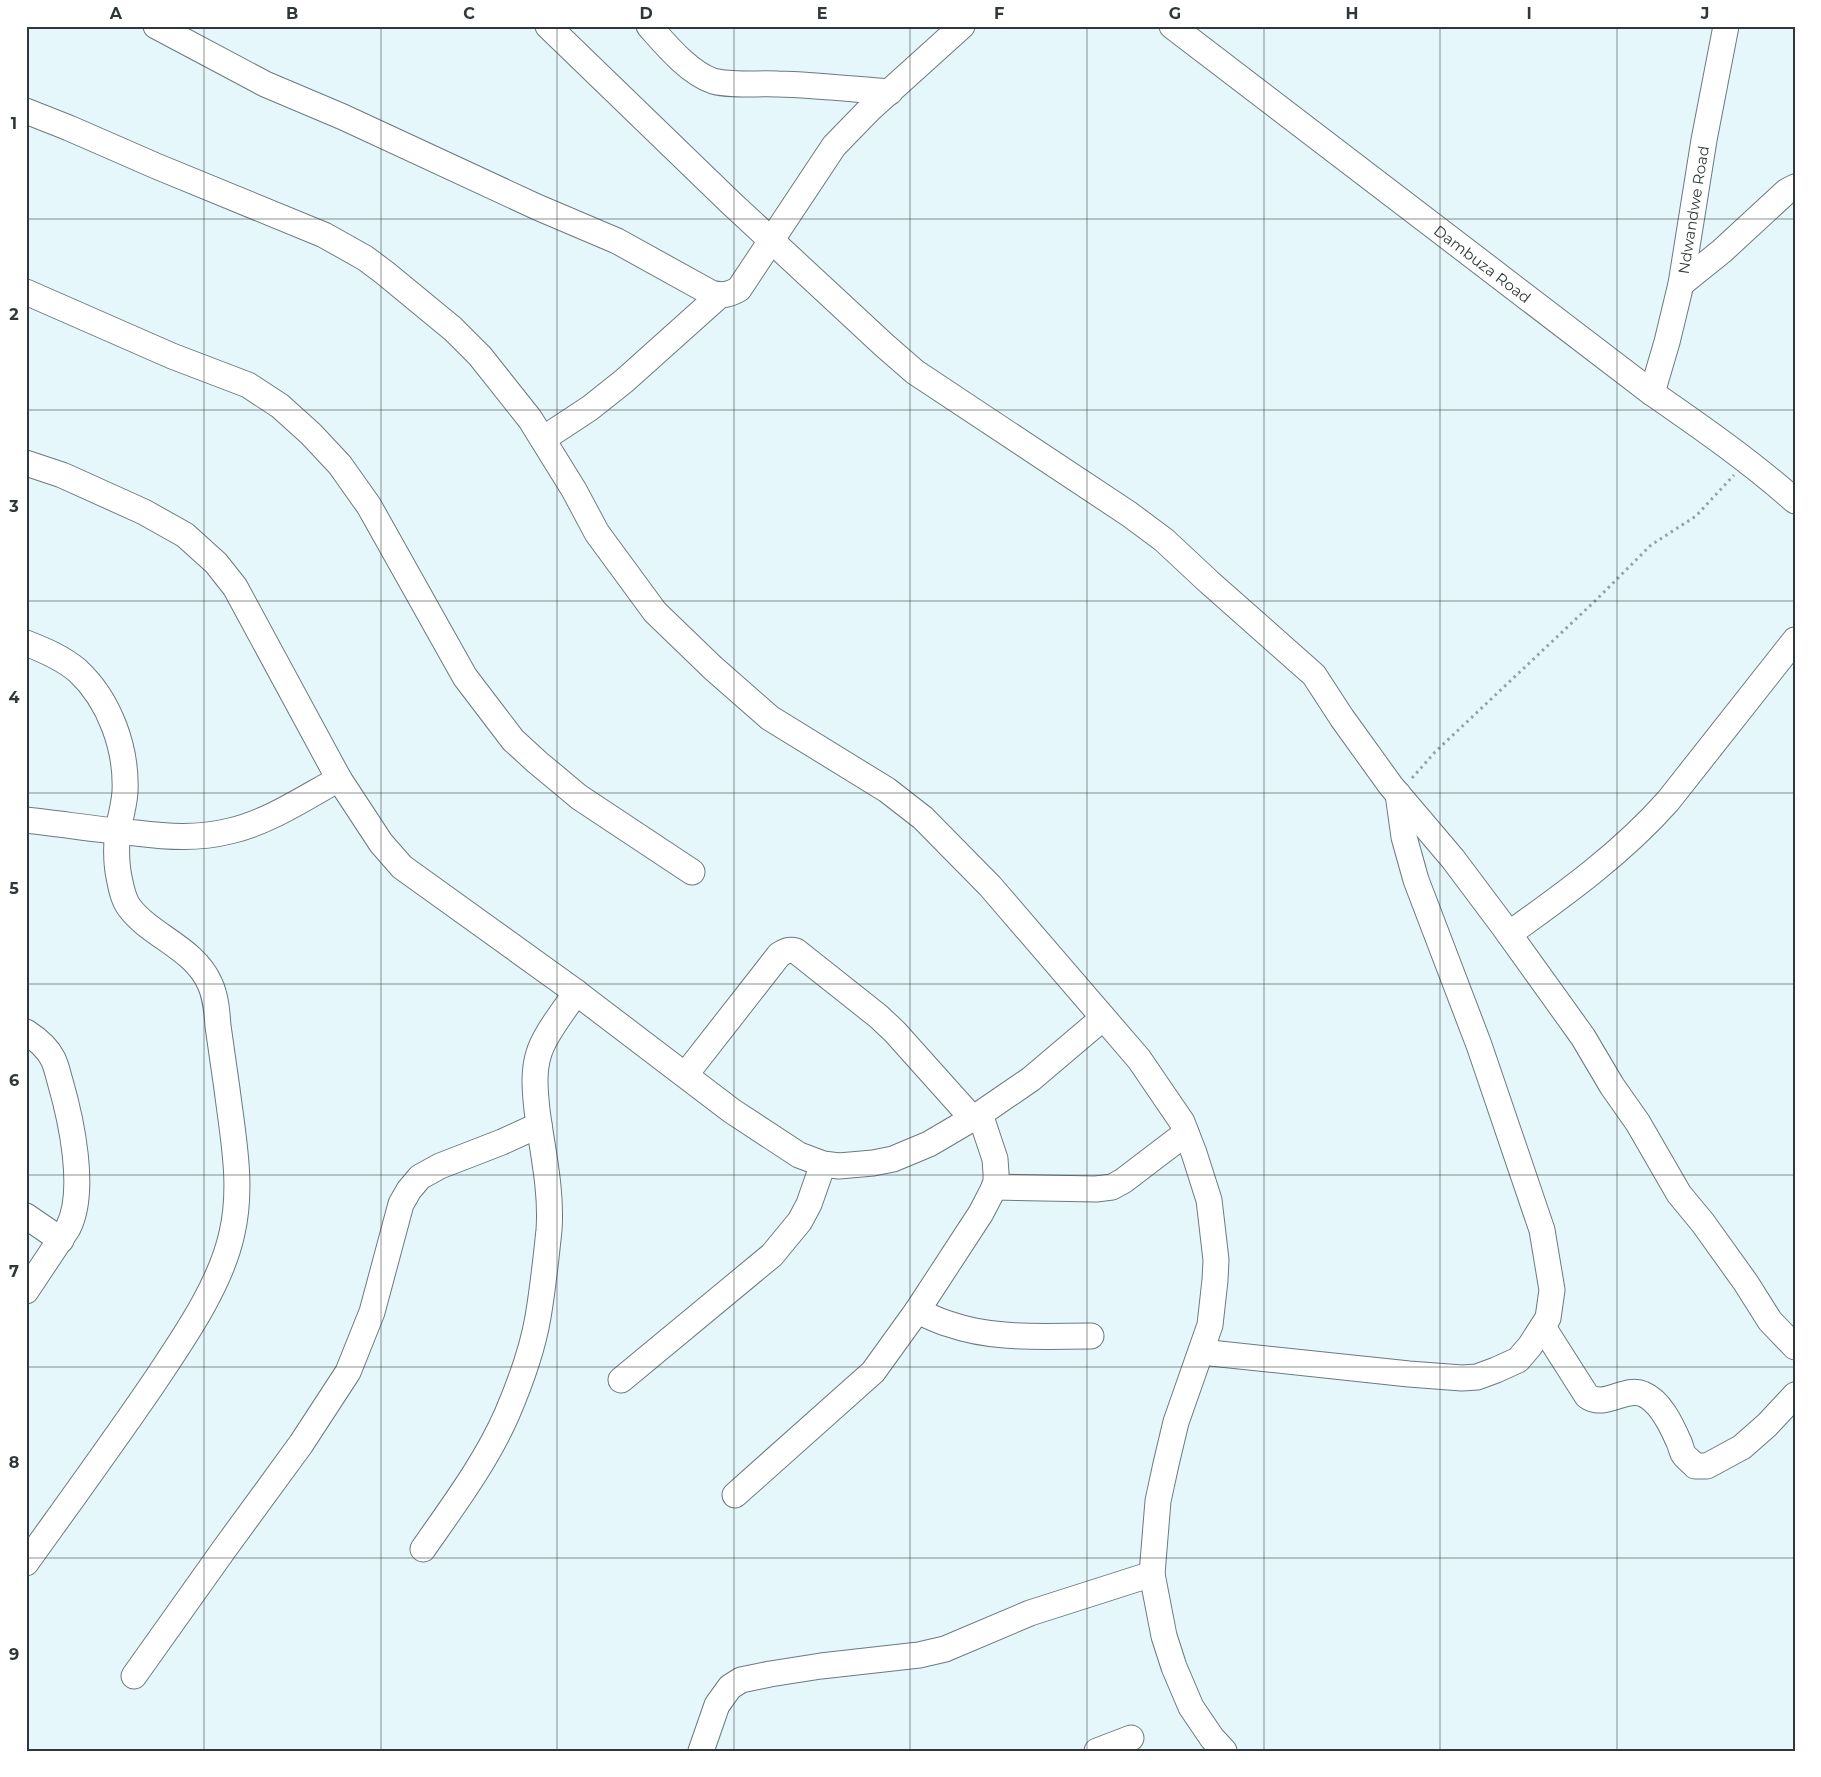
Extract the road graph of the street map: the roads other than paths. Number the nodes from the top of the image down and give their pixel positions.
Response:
1 (548, 26) edge
2 (649, 26) edge
3 (962, 26) edge
4 (1172, 26) edge
5 (1726, 26) edge
6 (161, 27) edge
7 (890, 92) junction
8 (26, 111) edge
9 (1795, 187) edge
10 (771, 240) junction
11 (1681, 284) junction
12 (26, 292) edge
13 (720, 295) junction
14 (1652, 393) junction
15 (543, 440) junction
16 (26, 463) edge
17 (1795, 501) edge
18 (1795, 640) edge
19 (26, 643) edge
20 (339, 778) junction
21 (1398, 794) junction
22 (26, 820) edge
23 (118, 832) junction
24 (692, 872) dead end
25 (1509, 934) junction
26 (576, 992) junction
27 (1103, 1018) junction
28 (26, 1032) edge
29 (686, 1074) junction
30 (976, 1116) junction
31 (539, 1125) junction
32 (1186, 1133) junction
33 (824, 1164) junction
34 (994, 1187) junction
35 (26, 1216) edge
36 (61, 1240) junction
37 (26, 1291) edge
38 (917, 1311) junction
39 (1543, 1327) junction
40 (1091, 1336) dead end
41 (1795, 1347) edge
42 (1201, 1352) junction
43 (621, 1380) dead end
44 (1795, 1396) edge
45 (735, 1495) dead end
46 (423, 1549) dead end
47 (26, 1563) edge
48 (1152, 1574) junction
49 (134, 1676) dead end
50 (1131, 1738) dead end
51 (701, 1751) edge
52 (1097, 1751) edge
53 (1224, 1751) edge

1 - 10 street
2 - 7 street
3 - 7 street
4 - 14 street, Dambuza Road
5 - 11 street, Ndwandwe Road
6 - 13 street
7 - 10 street
8 - 15 street
9 - 11 street
10 - 13 street
10 - 21 street
11 - 14 street, Ndwandwe Road
12 - 24 street
13 - 15 street
14 - 17 street, Dambuza Road
15 - 27 street
16 - 20 street
18 - 25 street
19 - 23 street
20 - 23 street
20 - 26 street
21 - 25 street
21 - 39 street
22 - 23 street
23 - 47 street
25 - 41 street
26 - 29 street
26 - 31 street
27 - 30 street
27 - 32 street
28 - 36 street
29 - 30 street
29 - 33 street
30 - 33 street
30 - 34 street
31 - 46 street
31 - 49 street
32 - 34 street
32 - 42 street
33 - 43 street
34 - 38 street
35 - 36 street
36 - 37 street
38 - 40 street
38 - 45 street
39 - 42 street
39 - 44 street
42 - 48 street
48 - 51 street
48 - 53 street
50 - 52 street

